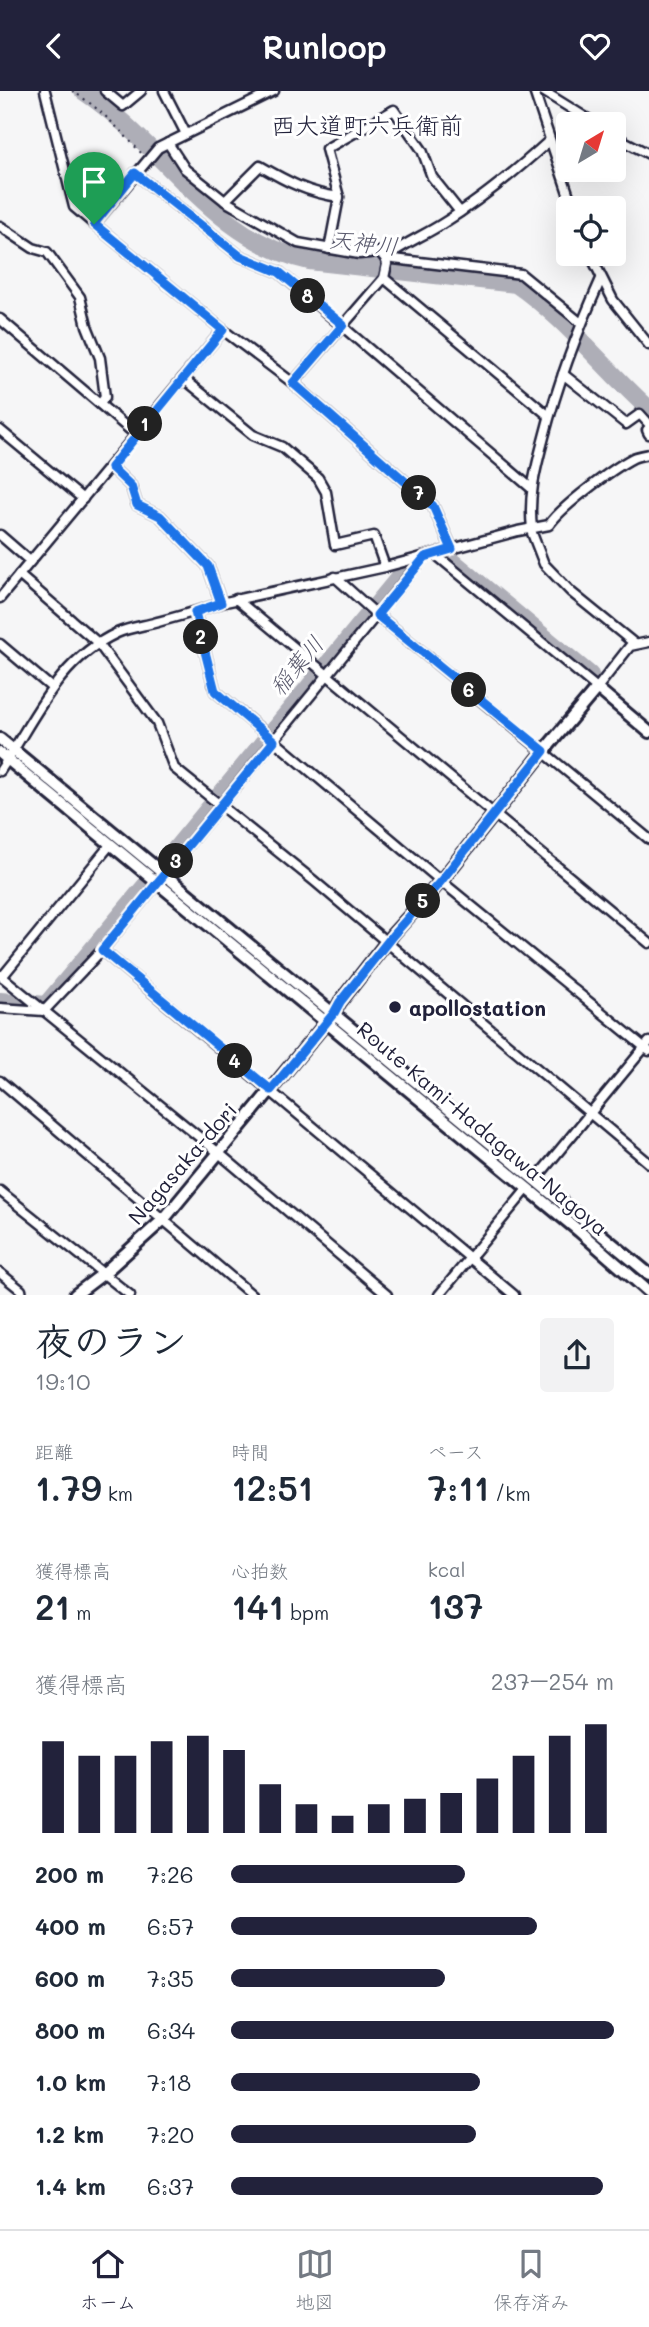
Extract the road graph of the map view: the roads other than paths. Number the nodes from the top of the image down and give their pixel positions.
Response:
1 (45, 91) edge
2 (105, 91) edge
3 (141, 91) edge
4 (164, 91) edge
5 (274, 91) edge
6 (534, 91) edge
7 (543, 91) edge
8 (577, 112) edge
9 (186, 134) junction
10 (550, 140) junction
11 (626, 142) edge
12 (168, 143) junction
13 (649, 155) edge
14 (135, 173) junction
15 (569, 196) edge
16 (339, 197) junction
17 (225, 201) junction
18 (460, 212) junction
19 (94, 224) junction
20 (0, 226) edge
21 (328, 249) junction
22 (386, 261) junction
23 (595, 266) edge
24 (385, 278) junction
25 (601, 279) junction
26 (0, 319) edge
27 (581, 324) junction
28 (343, 325) junction
29 (223, 330) junction
30 (649, 345) edge
31 (563, 374) junction
32 (183, 377) junction
33 (293, 383) junction
34 (100, 404) junction
35 (550, 416) junction
36 (649, 426) edge
37 (0, 430) edge
38 (649, 434) edge
39 (136, 435) junction
40 (649, 454) edge
41 (111, 467) junction
42 (531, 488) junction
43 (83, 499) junction
44 (531, 528) junction
45 (0, 535) edge
46 (452, 549) junction
47 (435, 554) junction
48 (425, 557) junction
49 (30, 561) junction
50 (385, 567) junction
51 (19, 575) junction
52 (335, 577) junction
53 (0, 598) edge
54 (236, 599) junction
55 (221, 603) junction
56 (195, 612) junction
57 (374, 612) junction
58 (649, 642) edge
59 (98, 643) junction
60 (0, 644) edge
61 (635, 644) junction
62 (326, 676) junction
63 (52, 688) junction
64 (597, 688) junction
65 (649, 732) edge
66 (0, 739) edge
67 (273, 740) junction
68 (544, 751) junction
69 (7, 754) edge
70 (0, 771) edge
71 (219, 806) junction
72 (495, 814) junction
73 (649, 839) edge
74 (110, 845) junction
75 (161, 879) junction
76 (441, 881) junction
77 (386, 943) junction
78 (649, 943) edge
79 (102, 950) junction
80 (1, 976) edge
81 (0, 1008) edge
82 (43, 1010) junction
83 (330, 1018) junction
84 (648, 1047) edge
85 (0, 1081) edge
86 (271, 1090) junction
87 (589, 1115) junction
88 (220, 1154) junction
89 (649, 1163) edge
90 (531, 1184) junction
91 (0, 1191) edge
92 (164, 1219) junction
93 (470, 1258) junction
94 (0, 1273) edge
95 (104, 1273) junction
96 (649, 1274) edge
97 (649, 1292) edge
98 (22, 1294) edge
99 (75, 1294) edge
100 (130, 1294) edge
101 (252, 1294) edge
102 (387, 1294) edge
103 (439, 1294) edge
104 (514, 1294) edge

1 - 19 street
2 - 3 street
4 - 9 street
5 - 9 street
6 - 10 street
7 - 8 street
9 - 12 street
10 - 15 street
10 - 18 street
11 - 13 street
12 - 14 street
12 - 17 street
14 - 19 street
14 - 28 street
16 - 17 street
16 - 18 street
16 - 21 street
17 - 21 street
18 - 22 street
19 - 29 street
20 - 34 street
21 - 22 street
22 - 24 street
22 - 27 street
23 - 25 street
24 - 28 street
24 - 35 street
25 - 27 street
25 - 30 street
26 - 34 street
27 - 31 street
28 - 33 street
28 - 42 street
29 - 32 street
29 - 33 street
31 - 35 street
31 - 36 street
32 - 39 street
32 - 50 street
33 - 46 street
34 - 39 street
35 - 42 street
36 - 38 street
37 - 43 street
39 - 41 street
40 - 44 street
41 - 43 street
41 - 55 street
42 - 44 street
43 - 49 street
44 - 46 street
44 - 61 street
45 - 49 street
46 - 47 street
47 - 48 street
47 - 64 street
48 - 50 street
48 - 57 street
49 - 51 street
50 - 52 street
51 - 53 street
51 - 59 street
52 - 54 street
52 - 57 street
54 - 55 street
54 - 62 street
55 - 56 street
56 - 59 street
56 - 67 street
57 - 62 street
57 - 68 street
58 - 61 street
59 - 63 street
59 - 71 street
60 - 63 street
61 - 64 street
62 - 67 street
62 - 72 street
63 - 69 street
64 - 65 main road
64 - 68 main road, Nagasaka-dori
66 - 69 main road, Route Kami-Hadagawa-Nagoya
67 - 71 street
67 - 76 street
68 - 72 main road, Nagasaka-dori
68 - 73 street
69 - 70 street
69 - 74 main road, Route Kami-Hadagawa-Nagoya
69 - 75 main road, Route Kami-Hadagawa-Nagoya
71 - 75 street
71 - 77 street
72 - 76 main road, Nagasaka-dori
72 - 78 street
74 - 75 main road, Route Kami-Hadagawa-Nagoya
74 - 80 street
75 - 79 street
75 - 83 main road, Route Kami-Hadagawa-Nagoya
76 - 77 main road, Nagasaka-dori
76 - 84 street
77 - 83 main road, Nagasaka-dori
77 - 87 street
79 - 82 street
79 - 86 street
80 - 82 street
81 - 82 street
82 - 88 street
83 - 86 main road, Nagasaka-dori
83 - 90 main road, Route Kami-Hadagawa-Nagoya
84 - 87 street
85 - 92 street
86 - 88 main road, Nagasaka-dori
86 - 93 street
87 - 89 street
87 - 90 street
88 - 92 main road, Nagasaka-dori
88 - 102 street
90 - 93 street
90 - 96 main road, Route Kami-Hadagawa-Nagoya
90 - 97 main road, Route Kami-Hadagawa-Nagoya
91 - 95 street
92 - 95 main road, Nagasaka-dori
92 - 101 street
93 - 103 street
93 - 104 street
94 - 98 street
95 - 99 main road, Nagasaka-dori
95 - 100 street

